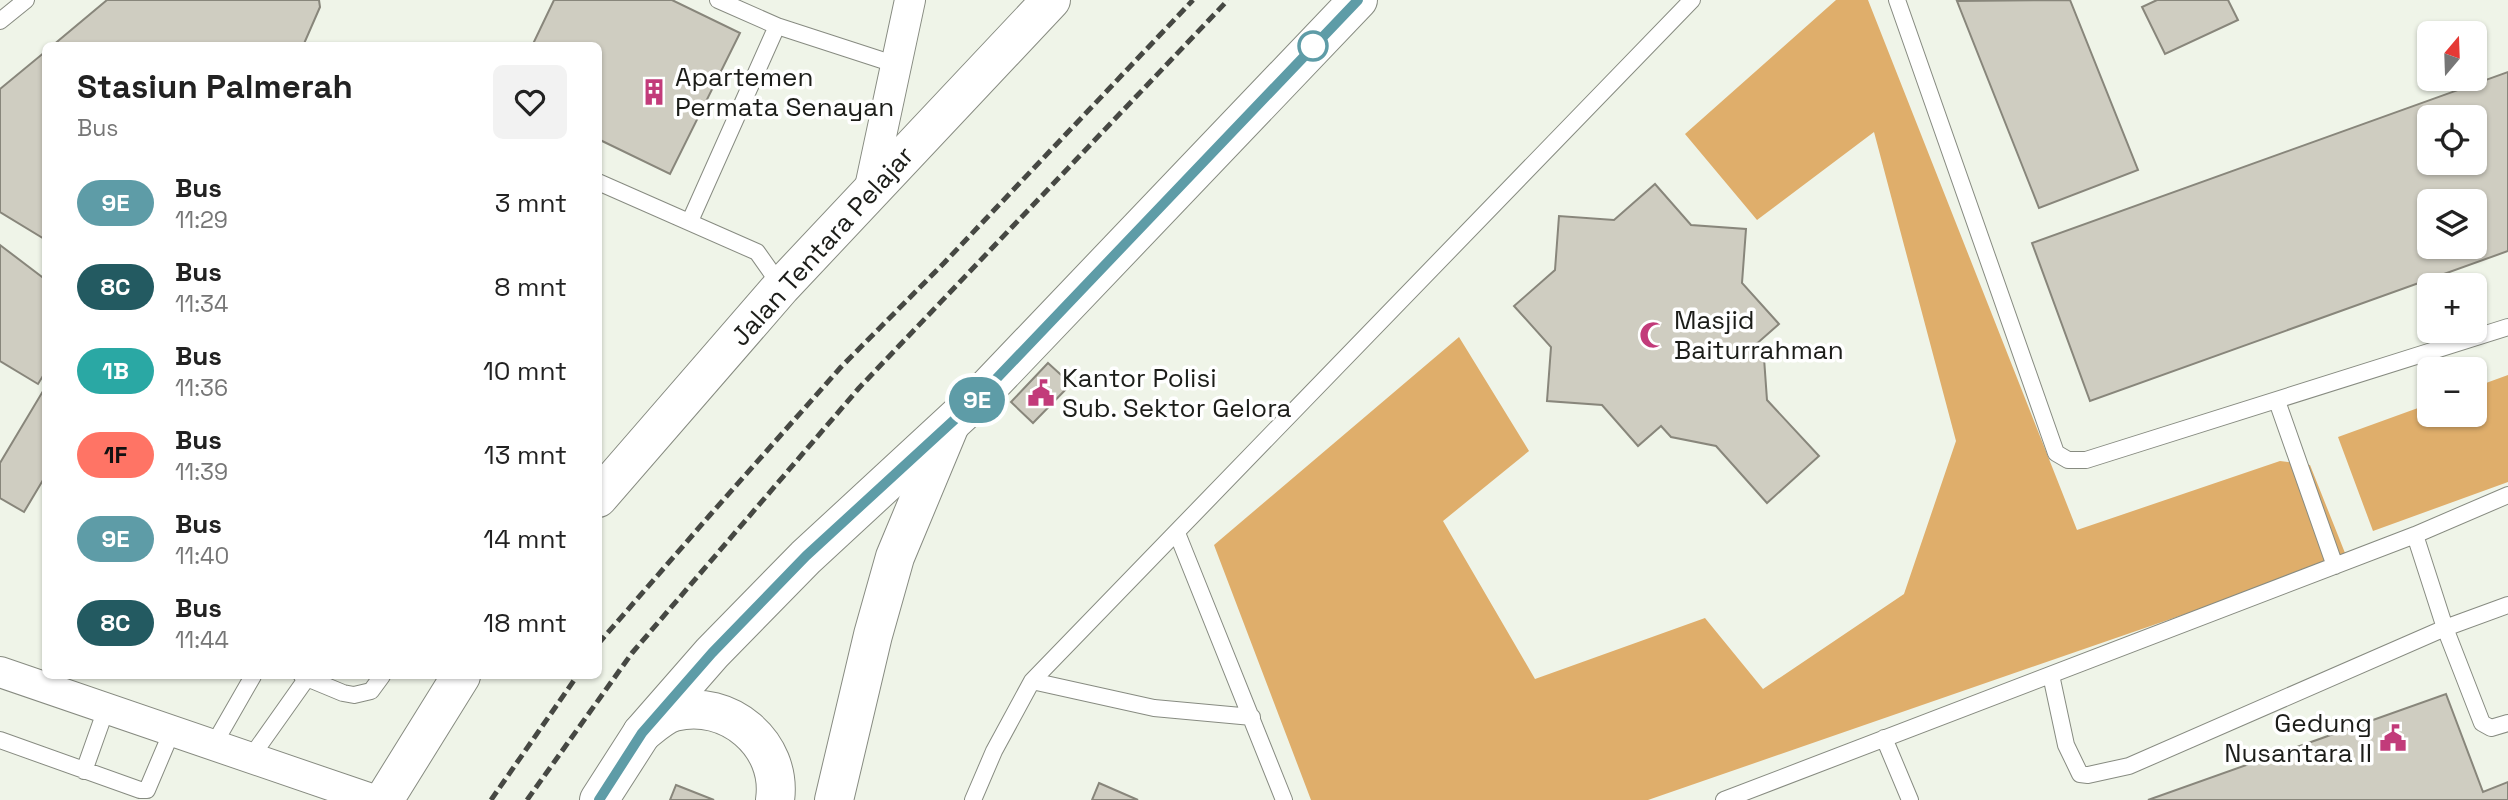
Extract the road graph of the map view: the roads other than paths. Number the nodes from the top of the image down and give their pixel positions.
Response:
1 (26, 0) edge
2 (718, 0) edge
3 (910, 0) edge
4 (1051, 0) edge
5 (1358, 0) edge
6 (1692, 0) edge
7 (1897, 0) edge
8 (0, 22) edge
9 (777, 26) junction
10 (897, 65) junction
11 (602, 184) edge
12 (869, 192) junction
13 (690, 221) junction
14 (781, 287) junction
15 (2508, 327) edge
16 (2277, 401) junction
17 (950, 425) junction
18 (602, 493) edge
19 (2508, 495) edge
20 (1177, 533) junction
21 (2415, 535) junction
22 (2335, 566) junction
23 (2508, 604) edge
24 (2445, 628) junction
25 (0, 672) edge
26 (2051, 675) junction
27 (251, 679) edge
28 (304, 679) edge
29 (310, 679) edge
30 (380, 679) edge
31 (459, 679) edge
32 (1032, 681) junction
33 (62, 684) edge
34 (106, 709) junction
35 (1252, 717) junction
36 (2508, 723) edge
37 (172, 731) junction
38 (642, 733) junction
39 (1884, 738) junction
40 (0, 740) edge
41 (214, 744) junction
42 (251, 757) junction
43 (84, 771) junction
44 (374, 800) edge
45 (384, 800) edge
46 (599, 800) edge
47 (775, 800) edge
48 (834, 800) edge
49 (973, 800) edge
50 (1284, 800) edge
51 (1724, 800) edge
52 (1910, 800) edge

1 - 8 lane
2 - 9 lane
3 - 10 street
4 - 12 main road, Jalan Tentara Pelajar
5 - 17 main road
6 - 20 lane
7 - 16 lane
9 - 10 lane
9 - 13 lane
10 - 12 street
11 - 13 lane
12 - 14 main road, Jalan Tentara Pelajar
13 - 14 lane
14 - 18 main road, Jalan Tentara Pelajar
15 - 16 lane
16 - 22 lane
17 - 38 main road
17 - 48 main road
19 - 21 lane
20 - 32 lane
20 - 35 lane
21 - 22 lane
21 - 24 lane
22 - 26 lane
23 - 24 lane
24 - 26 lane
24 - 36 lane
25 - 33 street
26 - 39 lane
27 - 41 lane
28 - 42 lane
29 - 30 lane
31 - 45 main road
32 - 35 lane
32 - 49 lane
33 - 34 street
34 - 37 street
34 - 43 lane
35 - 50 lane
37 - 41 street
37 - 43 lane
38 - 46 main road
38 - 47 main road
39 - 51 lane
39 - 52 lane
40 - 43 lane
41 - 42 street
42 - 44 street

